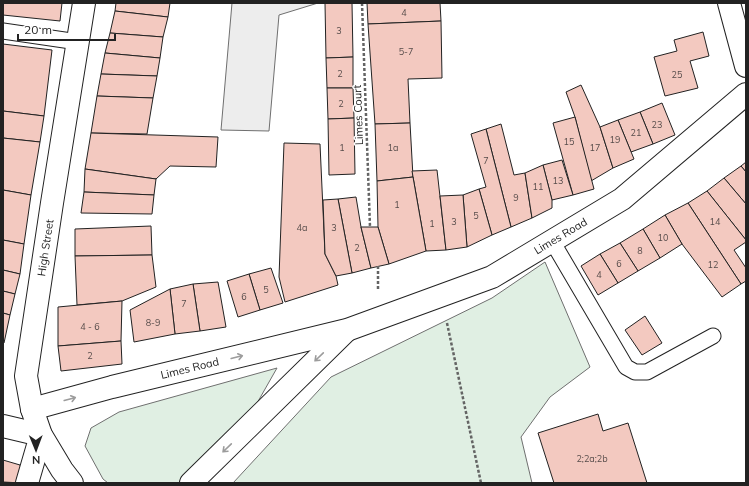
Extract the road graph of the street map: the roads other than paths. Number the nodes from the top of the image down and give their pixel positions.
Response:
1 (84, 3) edge
2 (729, 3) edge
3 (3, 31) edge
4 (78, 42) junction
5 (746, 66) edge
6 (746, 94) edge
7 (552, 240) junction
8 (347, 330) junction
9 (713, 336) dead end
10 (32, 409) junction
11 (3, 426) edge
12 (41, 435) junction
13 (27, 483) edge
14 (72, 483) edge
15 (191, 483) edge

1 - 4 street, High Street
2 - 5 street
3 - 4 lane
4 - 10 street, High Street
6 - 7 street, Limes Road
7 - 8 street, Limes Road
7 - 9 lane
10 -> 8 street, Limes Road
8 -> 15 street, Limes Road
10 - 12 street, High Street
11 - 12 street
12 - 13 street
12 - 14 street, High Street

